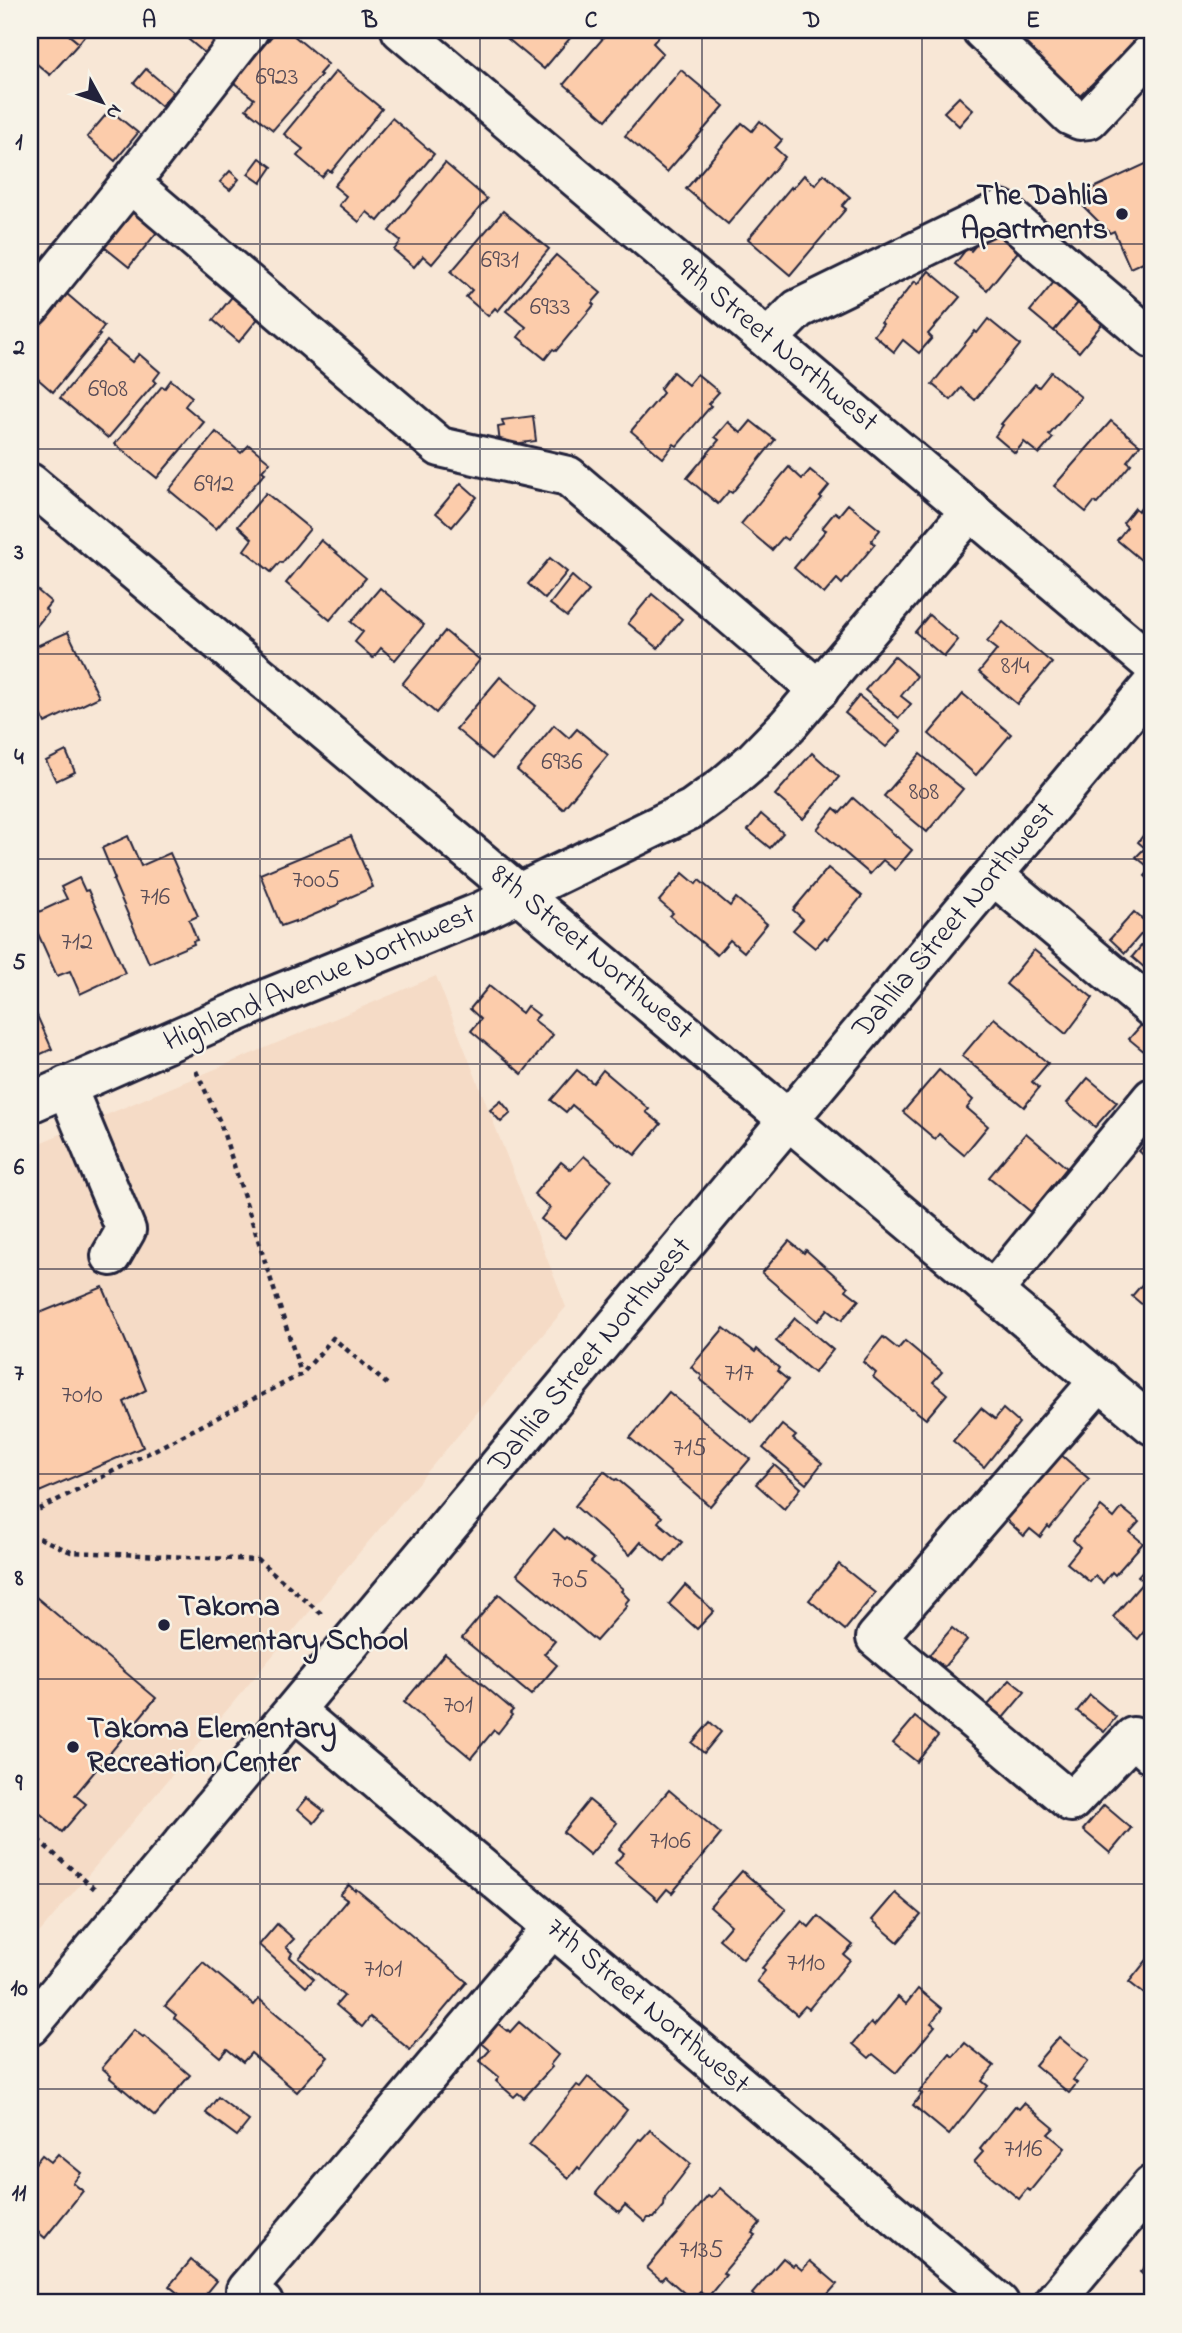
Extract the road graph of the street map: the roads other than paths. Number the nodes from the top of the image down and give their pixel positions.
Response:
1 (249, 30) edge
2 (401, 30) edge
3 (982, 30) edge
4 (1152, 52) edge
5 (130, 183) junction
6 (30, 307) edge
7 (768, 339) junction
8 (1152, 339) edge
9 (30, 482) edge
10 (971, 510) junction
11 (1152, 664) edge
12 (1152, 685) edge
13 (819, 690) junction
14 (993, 876) junction
15 (520, 894) junction
16 (1152, 1008) edge
17 (66, 1086) junction
18 (1152, 1098) edge
19 (30, 1103) edge
20 (788, 1119) junction
21 (111, 1256) dead end
22 (993, 1291) junction
23 (1100, 1380) junction
24 (1152, 1424) edge
25 (295, 1711) junction
26 (1152, 1754) edge
27 (552, 1928) junction
28 (30, 2026) edge
29 (1152, 2185) edge
30 (248, 2299) edge
31 (999, 2303) edge
32 (1053, 2303) edge

1 - 5 street
2 - 7 street, 9th Street Northwest
3 - 4 street
5 - 6 street
5 - 13 street
7 - 8 street
7 - 10 street, 9th Street Northwest
9 - 15 street, 8th Street Northwest
10 - 11 street, 9th Street Northwest
10 - 13 street, Highland Avenue Northwest
12 - 14 street, Dahlia Street Northwest
13 - 15 street, Highland Avenue Northwest
14 - 16 street
14 - 20 street, Dahlia Street Northwest
15 - 17 street, Highland Avenue Northwest
15 - 20 street, 8th Street Northwest
17 - 19 street, Highland Avenue Northwest
17 - 21 street
18 - 22 street
20 - 22 street, 8th Street Northwest
20 - 25 street, Dahlia Street Northwest
22 - 23 street, 8th Street Northwest
23 - 24 street, 8th Street Northwest
23 - 26 street
25 - 27 street, 7th Street Northwest
25 - 28 street, Dahlia Street Northwest
27 - 30 street
27 - 31 street, 7th Street Northwest
29 - 32 street

